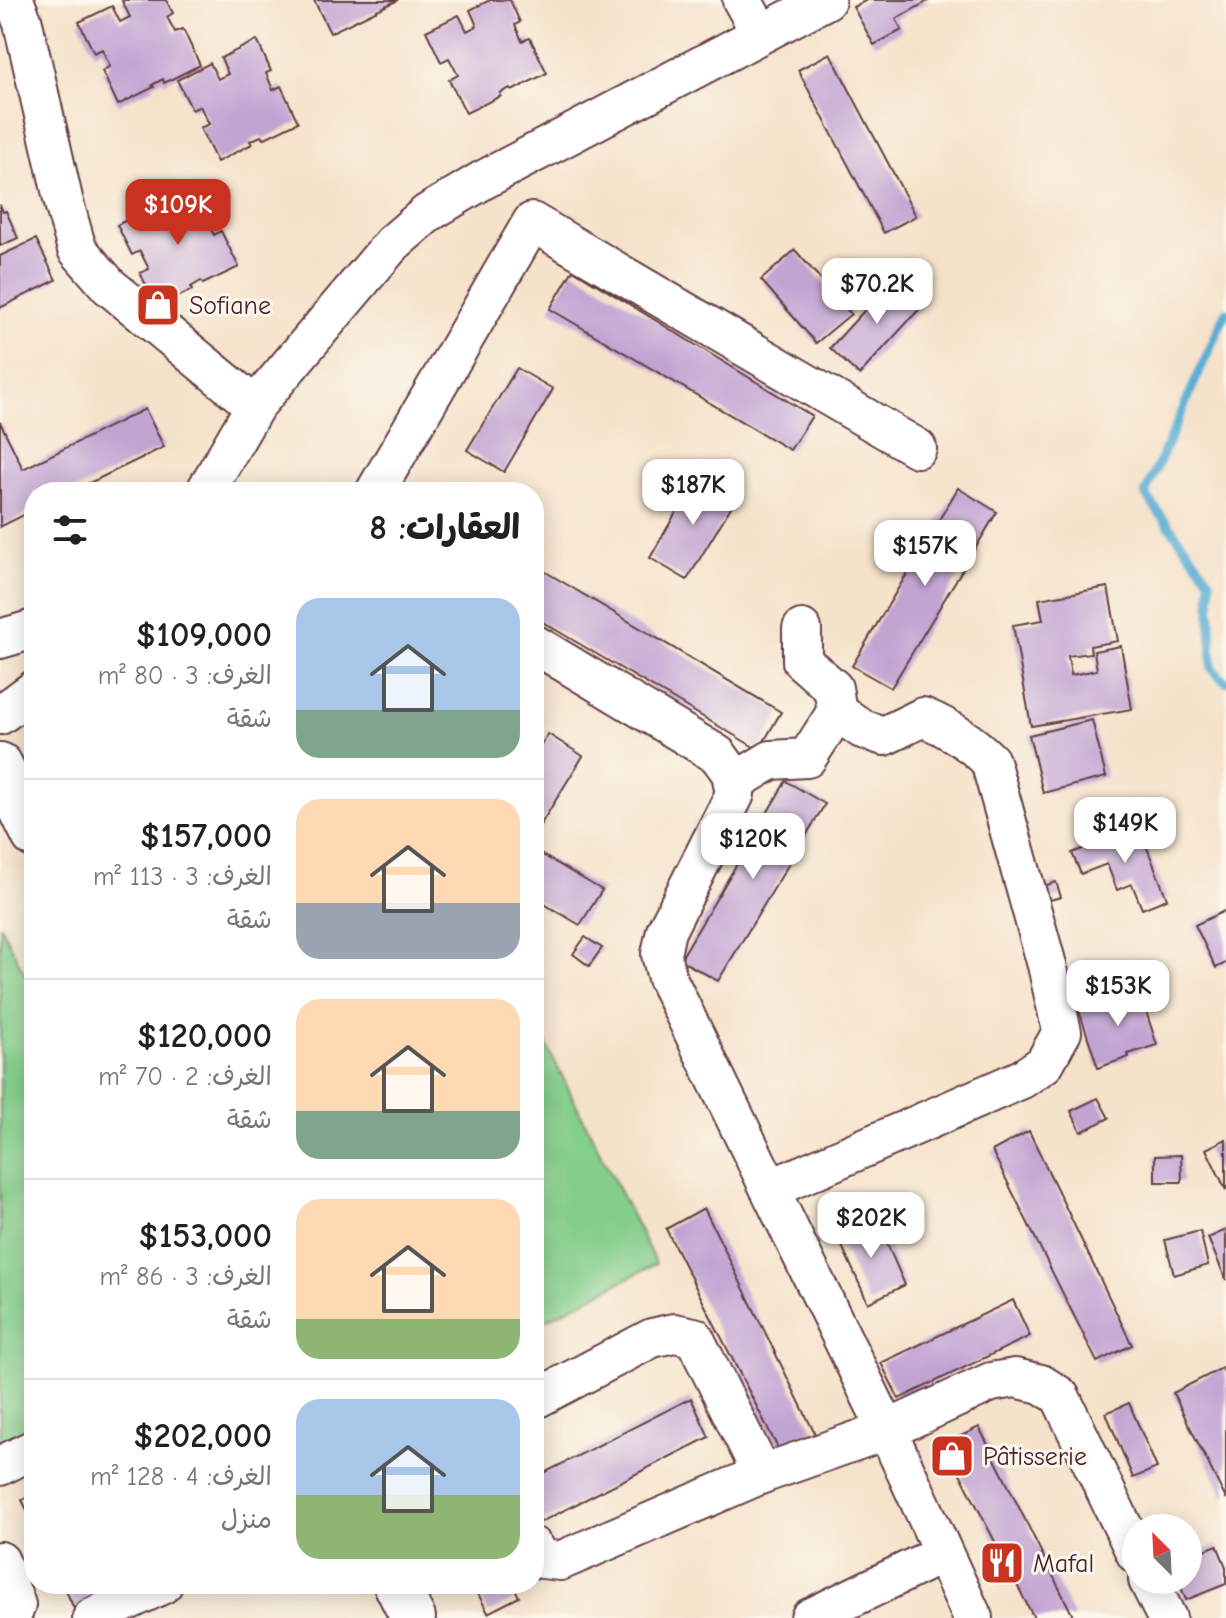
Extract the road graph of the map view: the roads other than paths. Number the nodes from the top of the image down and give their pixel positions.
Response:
1 (14, 0) edge
2 (826, 0) edge
3 (751, 16) edge
4 (255, 406) junction
5 (917, 448) dead end
6 (211, 482) edge
7 (381, 482) edge
8 (802, 629) dead end
9 (24, 632) edge
10 (0, 639) edge
11 (544, 650) edge
12 (24, 697) edge
13 (837, 711) junction
14 (0, 715) edge
15 (0, 765) edge
16 (733, 783) junction
17 (24, 814) edge
18 (770, 1189) junction
19 (544, 1395) edge
20 (887, 1430) junction
21 (24, 1454) edge
22 (0, 1466) edge
23 (762, 1474) junction
24 (1122, 1525) edge
25 (942, 1554) junction
26 (544, 1559) edge
27 (0, 1561) edge
28 (142, 1594) edge
29 (401, 1594) edge
30 (1155, 1594) edge
31 (11, 1618) edge
32 (92, 1618) edge
33 (413, 1618) edge
34 (810, 1618) edge
35 (973, 1618) edge
36 (1167, 1618) edge

1 - 4 street
2 - 3 street
3 - 4 street
4 - 6 street
5 - 7 street
8 - 13 street
9 - 10 street
11 - 16 street
12 - 14 street
13 - 16 street
13 - 18 street
15 - 17 main road
16 - 18 street
18 - 20 street
19 - 23 street
20 - 23 street
20 - 24 street
20 - 25 street
21 - 22 street
23 - 26 street
25 - 34 street
25 - 35 street
27 - 31 street
28 - 32 street
29 - 33 main road
30 - 36 street

